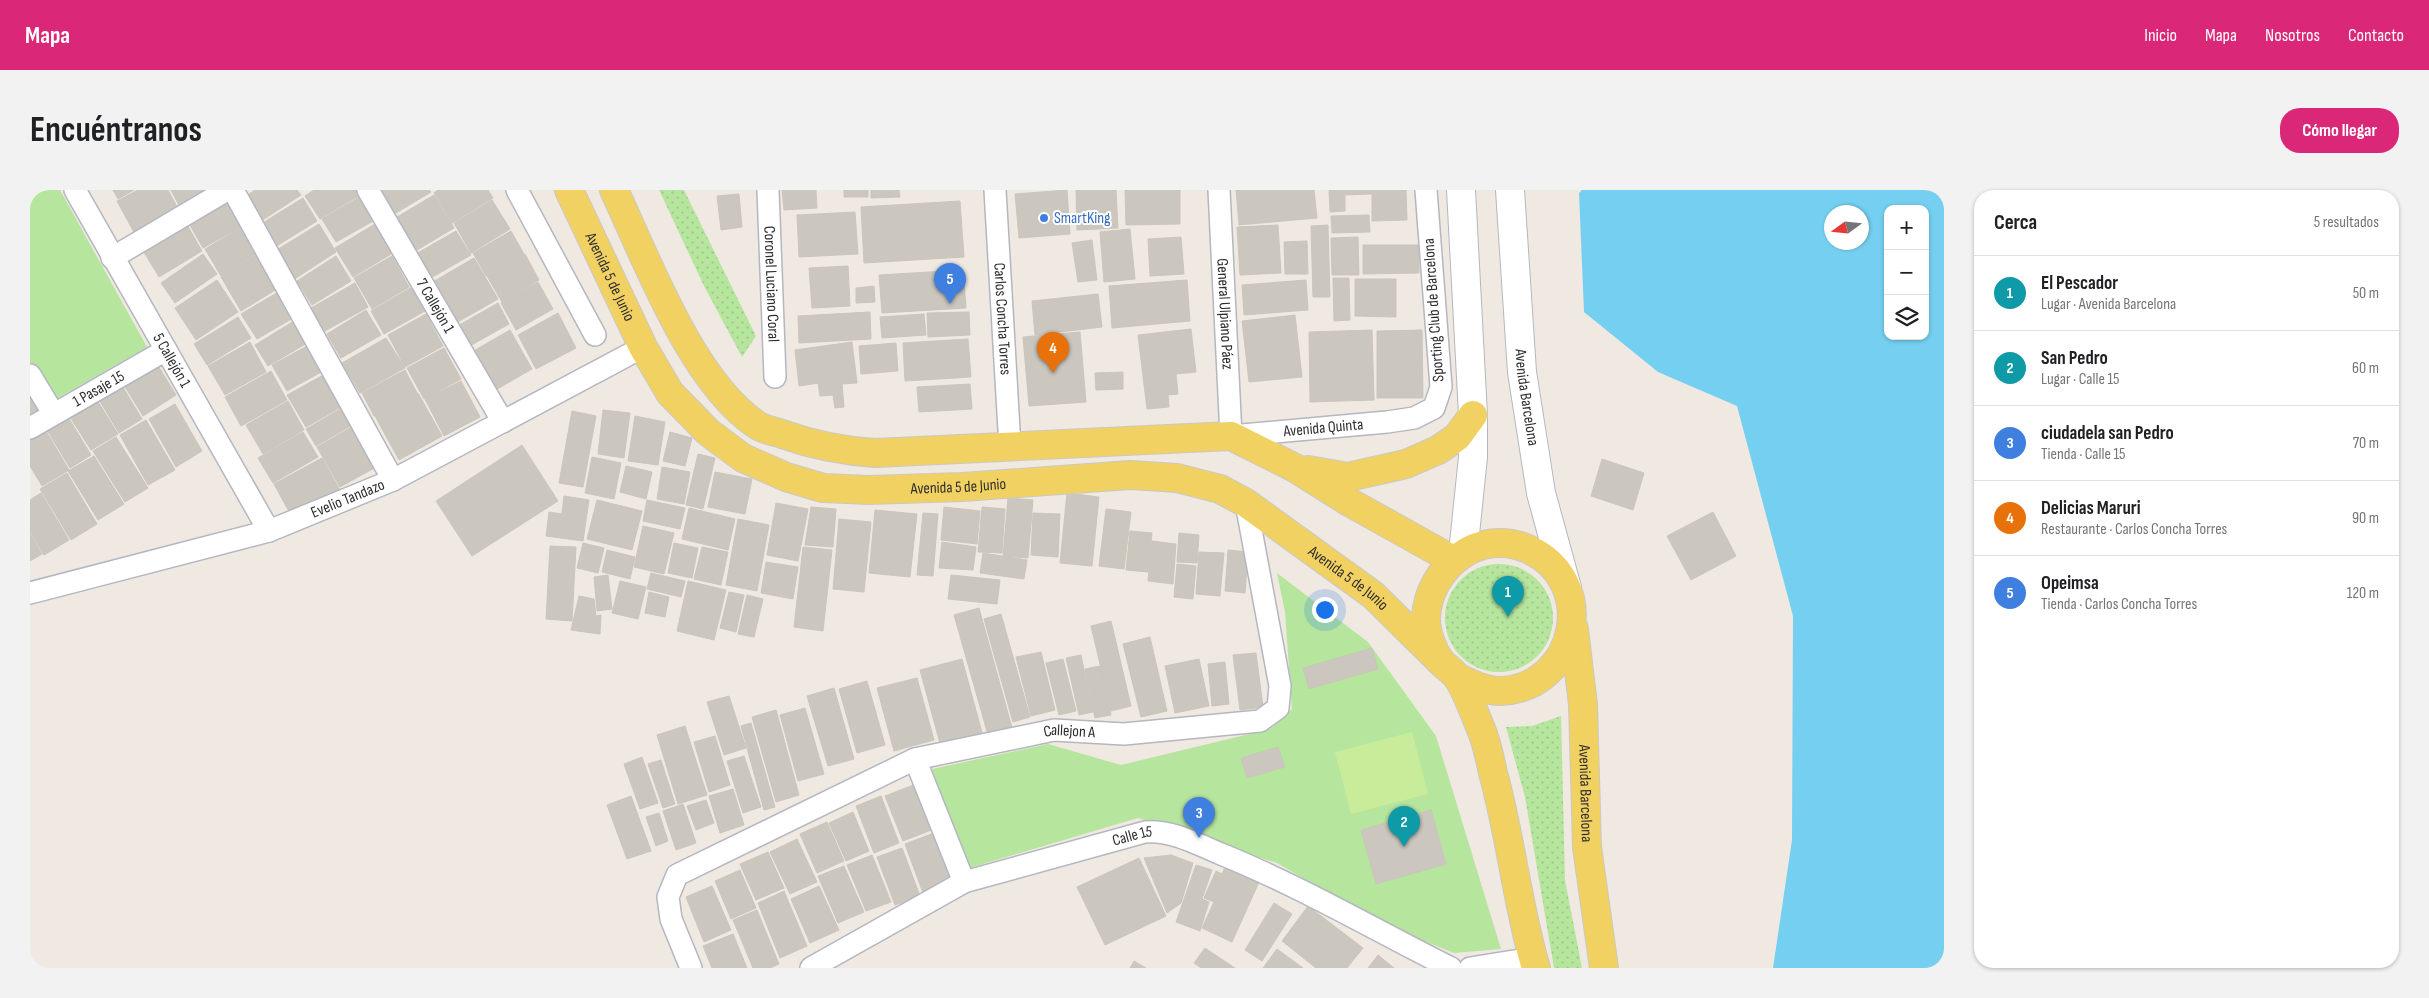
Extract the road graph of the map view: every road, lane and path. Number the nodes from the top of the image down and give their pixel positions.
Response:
1 (76, 190) edge
2 (368, 190) edge
3 (517, 190) edge
4 (569, 190) edge
5 (614, 190) edge
6 (768, 190) edge
7 (995, 190) edge
8 (1219, 190) edge
9 (1426, 190) edge
10 (1460, 190) edge
11 (1510, 190) edge
12 (234, 191) edge
13 (112, 258) junction
14 (595, 335) dead end
15 (643, 347) junction
16 (166, 350) junction
17 (30, 375) edge
18 (775, 377) dead end
19 (53, 413) junction
20 (1473, 415) junction
21 (1414, 418) joint
22 (503, 422) junction
23 (30, 428) edge
24 (1231, 436) junction
25 (1010, 446) junction
26 (1295, 468) junction
27 (394, 480) junction
28 (1246, 503) junction
29 (269, 531) junction
30 (1458, 556) junction
31 (30, 593) edge
32 (1572, 609) junction
33 (1450, 670) junction
34 (915, 758) junction
35 (964, 882) junction
36 (1535, 963) edge
37 (691, 968) edge
38 (811, 968) edge
39 (1451, 968) edge
40 (1470, 968) edge
41 (1604, 968) edge

1 - 13 street, 5 Callejón 1
2 - 22 street, 7 Callejón 1
3 - 14 street
4 - 15 main road, Avenida 5 de Junio
5 - 25 main road
6 - 18 street, Coronel Luciano Coral
7 - 25 street, Carlos Concha Torres
8 - 24 street, General Ulpiano Páez
9 - 21 street, Sporting Club de Barcelona
10 - 20 main road
11 - 32 main road, Avenida Barcelona
12 - 13 street
12 - 27 street
13 - 16 street, 5 Callejón 1
15 - 22 street, Evelio Tandazo
15 - 28 main road, Avenida 5 de Junio
16 - 19 street, 1 Pasaje 15
16 - 29 street, 5 Callejón 1
17 - 19 street
19 - 23 street, 1 Pasaje 15
20 - 26 main road
20 - 30 main road
21 - 24 street, Avenida Quinta
22 - 27 street, Evelio Tandazo
24 - 25 main road
24 - 26 main road
26 - 30 main road
27 - 29 street, Evelio Tandazo
28 - 33 main road, Avenida 5 de Junio
28 - 34 street, Callejon A
29 - 31 street, Evelio Tandazo
30 - 32 main road
30 - 33 main road
32 - 33 main road
32 - 41 main road, Avenida Barcelona
33 - 36 main road
34 - 35 street
34 - 37 street, Callejon A
35 - 38 street, Calle 15
35 - 39 street, Calle 15
36 - 40 street

